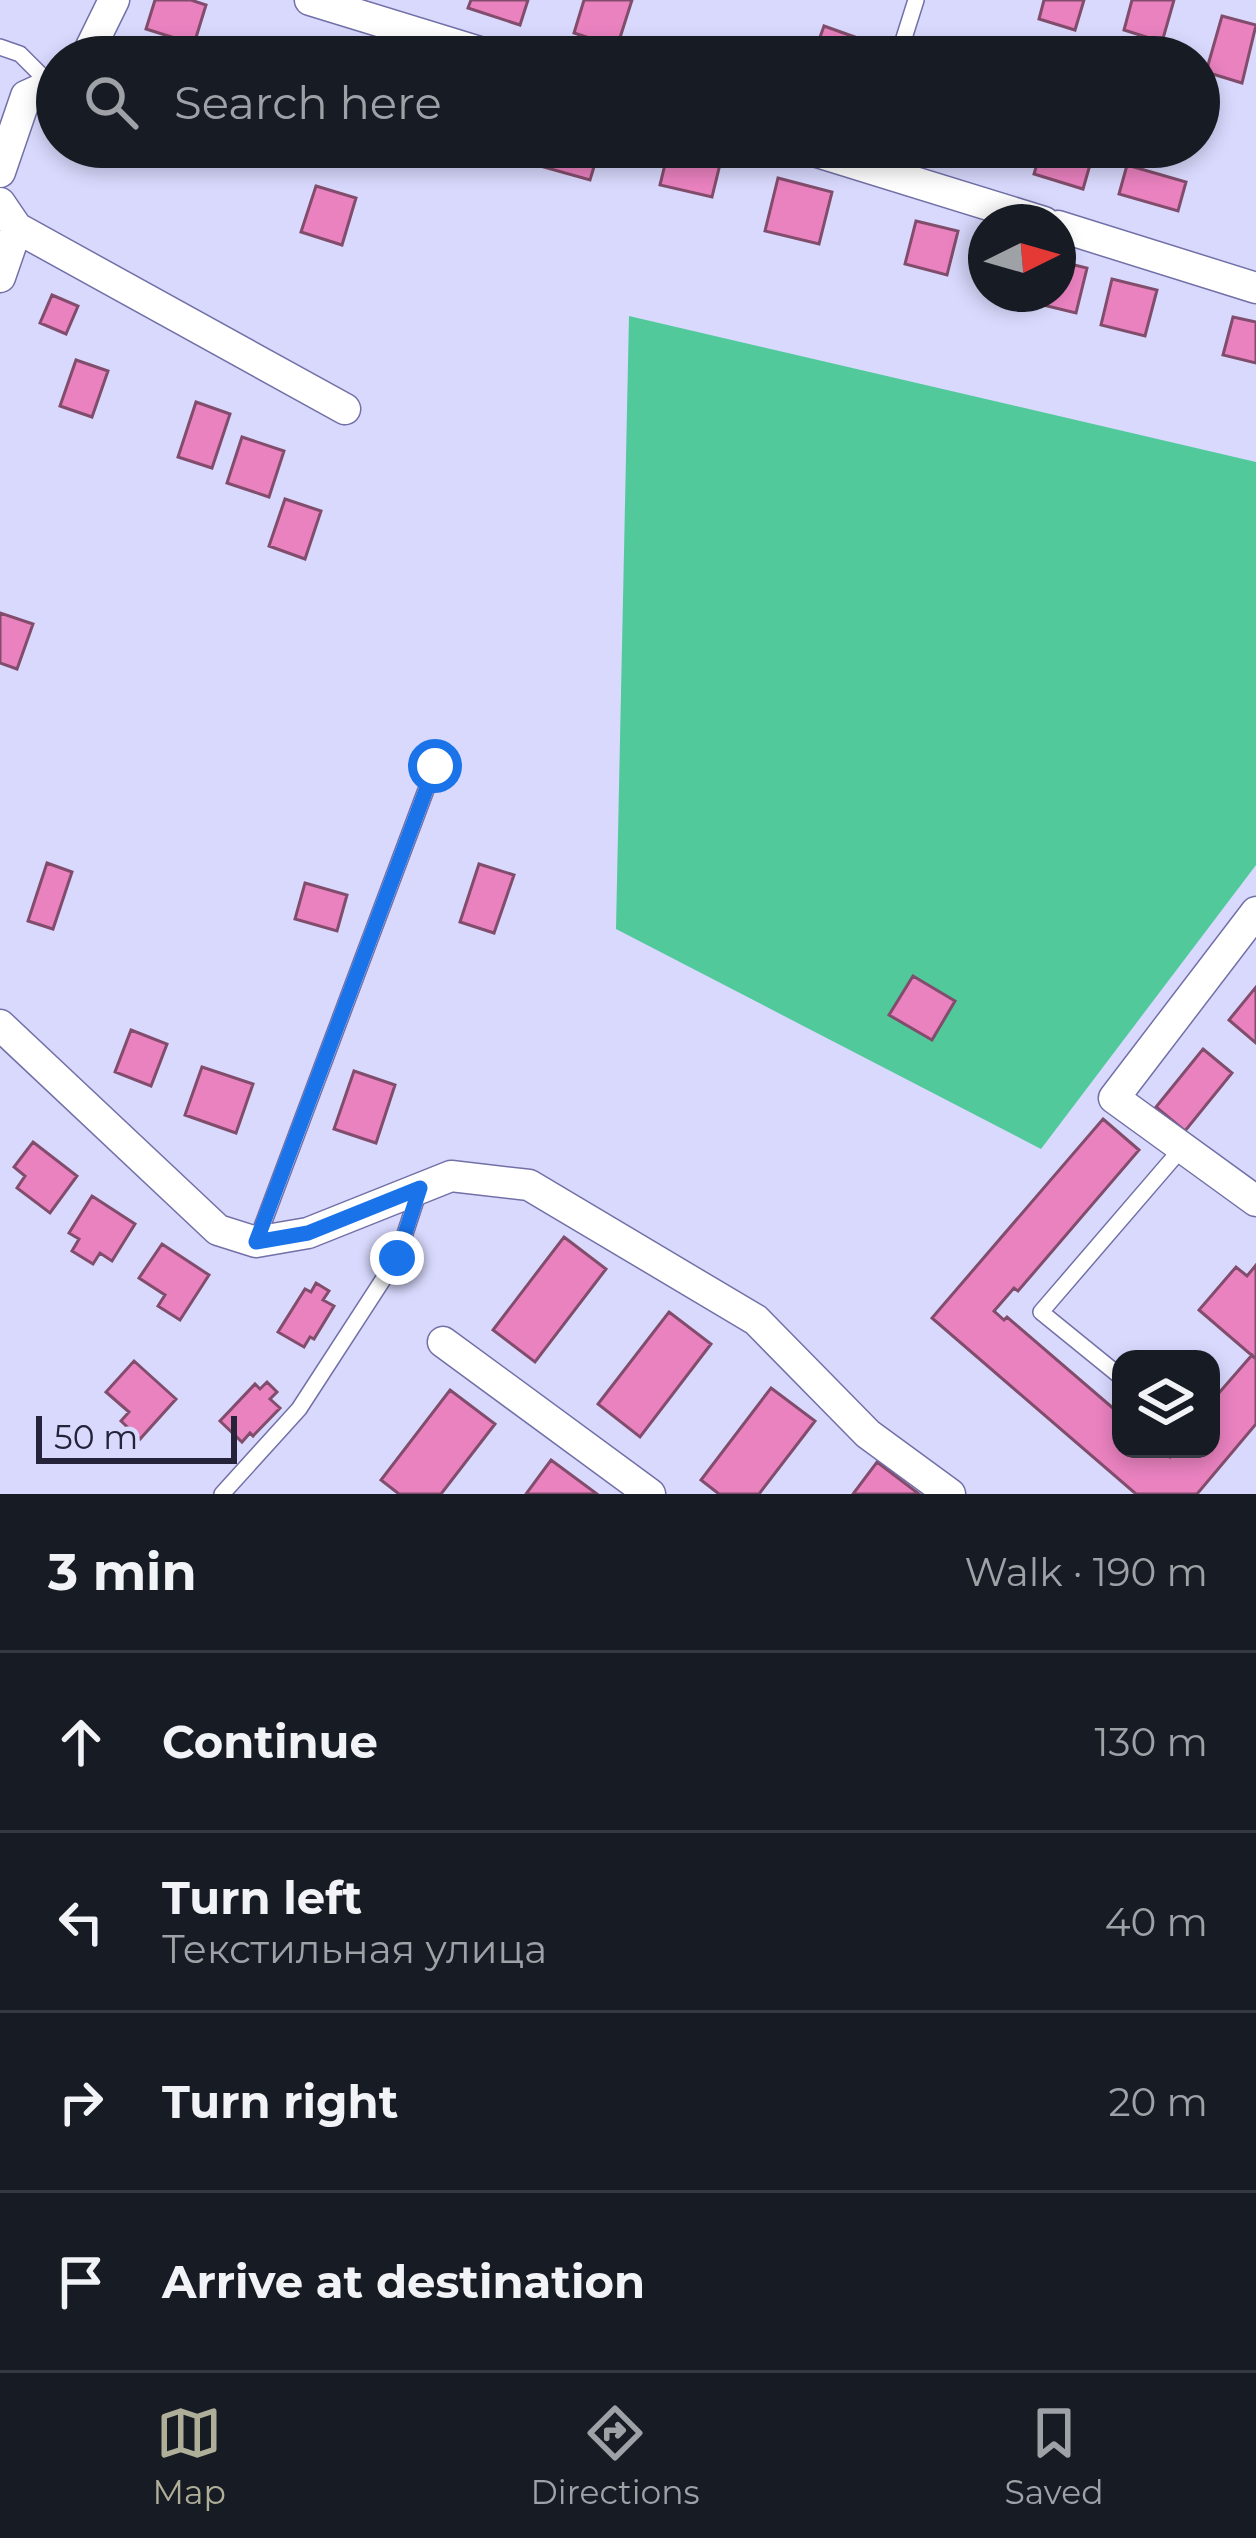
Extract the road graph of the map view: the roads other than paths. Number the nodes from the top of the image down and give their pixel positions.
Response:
1 (114, 0) edge
2 (310, 0) edge
3 (916, 0) edge
4 (96, 36) edge
5 (427, 36) edge
6 (905, 36) edge
7 (0, 46) edge
8 (36, 68) edge
9 (36, 92) edge
10 (898, 168) edge
11 (0, 172) edge
12 (995, 204) edge
13 (8, 215) edge
14 (1076, 232) edge
15 (0, 277) edge
16 (1256, 288) edge
17 (345, 410) dead end
18 (435, 766) dead end
19 (1256, 912) edge
20 (0, 1025) edge
21 (1182, 1148) junction
22 (420, 1188) junction
23 (1256, 1201) edge
24 (256, 1242) junction
25 (443, 1342) dead end
26 (1112, 1370) edge
27 (222, 1494) edge
28 (650, 1494) edge
29 (950, 1494) edge

1 - 4 street
2 - 5 street
3 - 6 lane
7 - 8 lane
9 - 11 street
10 - 12 street
13 - 15 street
13 - 17 street
14 - 16 street
18 - 24 lane
19 - 21 street
20 - 24 street
21 - 23 street
21 - 26 lane
22 - 24 street
22 - 27 lane
22 - 29 street
25 - 28 street

